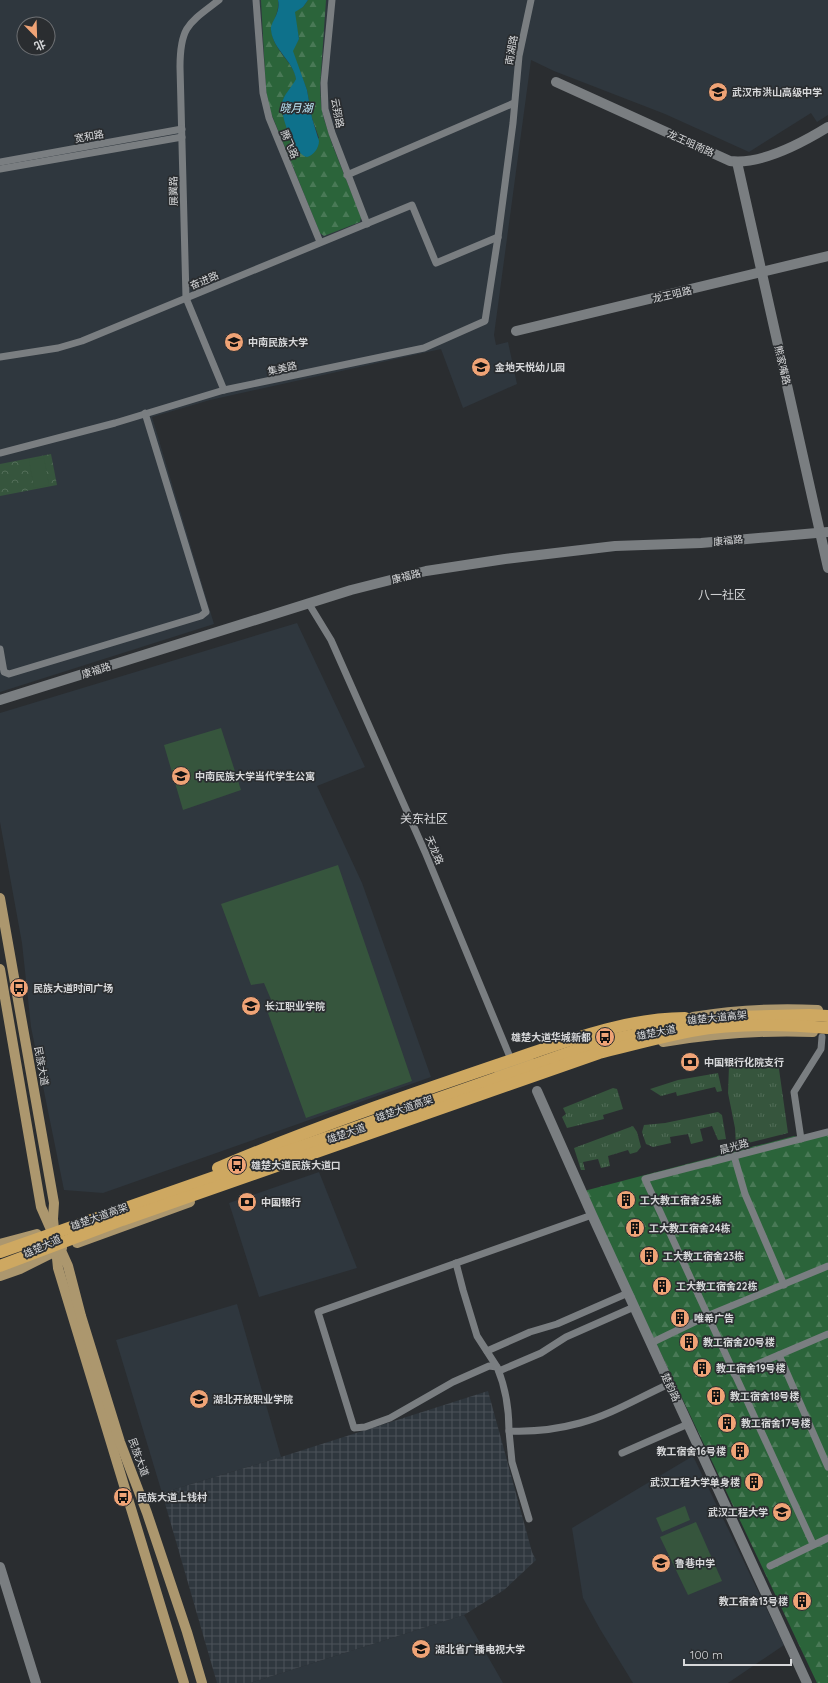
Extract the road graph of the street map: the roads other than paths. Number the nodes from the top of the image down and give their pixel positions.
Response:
1 (219, 0) edge
2 (256, 0) edge
3 (332, 0) edge
4 (531, 0) edge
5 (556, 82) dead end
6 (514, 103) junction
7 (828, 126) edge
8 (182, 129) junction
9 (182, 137) junction
10 (0, 162) edge
11 (738, 162) junction
12 (0, 169) edge
13 (347, 175) junction
14 (367, 224) junction
15 (498, 237) junction
16 (320, 242) junction
17 (828, 256) edge
18 (762, 273) junction
19 (186, 298) junction
20 (516, 331) dead end
21 (0, 357) edge
22 (224, 390) junction
23 (145, 413) junction
24 (0, 453) edge
25 (824, 533) edge
26 (828, 568) edge
27 (309, 604) junction
28 (0, 649) edge
29 (0, 700) edge
30 (0, 898) edge
31 (0, 969) edge
32 (828, 1010) edge
33 (828, 1015) edge
34 (738, 1017) junction
35 (826, 1032) edge
36 (825, 1049) edge
37 (513, 1066) junction
38 (537, 1091) dead end
39 (828, 1132) edge
40 (801, 1139) junction
41 (734, 1156) junction
42 (185, 1182) junction
43 (592, 1215) junction
44 (54, 1233) junction
45 (0, 1244) edge
46 (58, 1250) junction
47 (0, 1252) edge
48 (456, 1263) junction
49 (0, 1266) edge
50 (828, 1266) edge
51 (0, 1276) edge
52 (784, 1285) junction
53 (628, 1293) junction
54 (634, 1307) junction
55 (707, 1316) junction
56 (828, 1334) edge
57 (650, 1343) junction
58 (486, 1351) junction
59 (779, 1355) junction
60 (498, 1369) junction
61 (734, 1374) junction
62 (669, 1384) junction
63 (688, 1424) junction
64 (510, 1431) junction
65 (622, 1453) dead end
66 (828, 1467) edge
67 (529, 1519) dead end
68 (828, 1538) edge
69 (813, 1544) junction
70 (770, 1566) dead end
71 (0, 1567) edge
72 (36, 1683) edge
73 (184, 1683) edge
74 (202, 1683) edge
75 (807, 1683) edge

1 - 8 street, 展翼路
2 - 16 street, 腾飞路
3 - 13 street, 云翔路
4 - 6 street, 南湖路
5 - 11 street, 龙王咀南路
6 - 13 street
6 - 15 street, 南湖路
7 - 11 street, 龙王咀南路
8 - 9 street, 展翼路
8 - 10 street, 宽和路
9 - 12 street, 宽和路
9 - 19 street, 展翼路
11 - 18 street, 熊家嘴路
13 - 14 street, 云翔路
14 - 15 street, 奋进路
14 - 16 street, 奋进路
15 - 22 street, 集美路
16 - 19 street, 奋进路
17 - 18 street, 龙王咀路
18 - 20 street, 龙王咀路
18 - 25 street, 熊家嘴路
19 - 21 street, 奋进路
19 - 22 street, 展翼路
22 - 23 street, 集美路
23 - 24 street, 集美路
23 - 28 street
25 - 26 street, 熊家嘴路
25 - 27 street, 康福路
27 - 29 street, 康福路
27 - 37 street, 天龙路
30 - 44 main road, 民族大道
31 - 44 main road, 民族大道
32 - 37 main road, 雄楚大道
33 - 34 highway, 雄楚大道高架
33 - 35 main road
34 - 42 highway
34 - 47 highway, 雄楚大道高架
35 - 36 street
35 - 46 main road, 雄楚大道
35 - 49 highway, 雄楚大道高架
36 - 40 street
37 - 42 main road, 雄楚大道
38 - 43 street, 楚韵路
39 - 40 street, 晨光路
40 - 41 street, 晨光路
41 - 52 street
41 - 55 street, 晨光路
42 - 44 main road, 雄楚大道
43 - 48 street
43 - 53 street, 楚韵路
44 - 45 main road, 雄楚大道
44 - 46 main road, 民族大道
46 - 51 main road, 雄楚大道
46 - 73 main road, 民族大道
46 - 74 main road, 民族大道
48 - 58 street
48 - 60 street
50 - 52 street
52 - 55 street
53 - 54 street, 楚韵路
53 - 58 street
54 - 57 street, 楚韵路
54 - 60 street
55 - 57 street
55 - 61 street
56 - 59 street
57 - 62 street, 楚韵路
58 - 60 street
59 - 61 street
59 - 66 street
60 - 64 street
61 - 69 street
62 - 63 street, 楚韵路
62 - 64 street
63 - 65 street
63 - 75 street, 楚韵路
64 - 67 street
68 - 69 street
69 - 70 street
71 - 72 street

